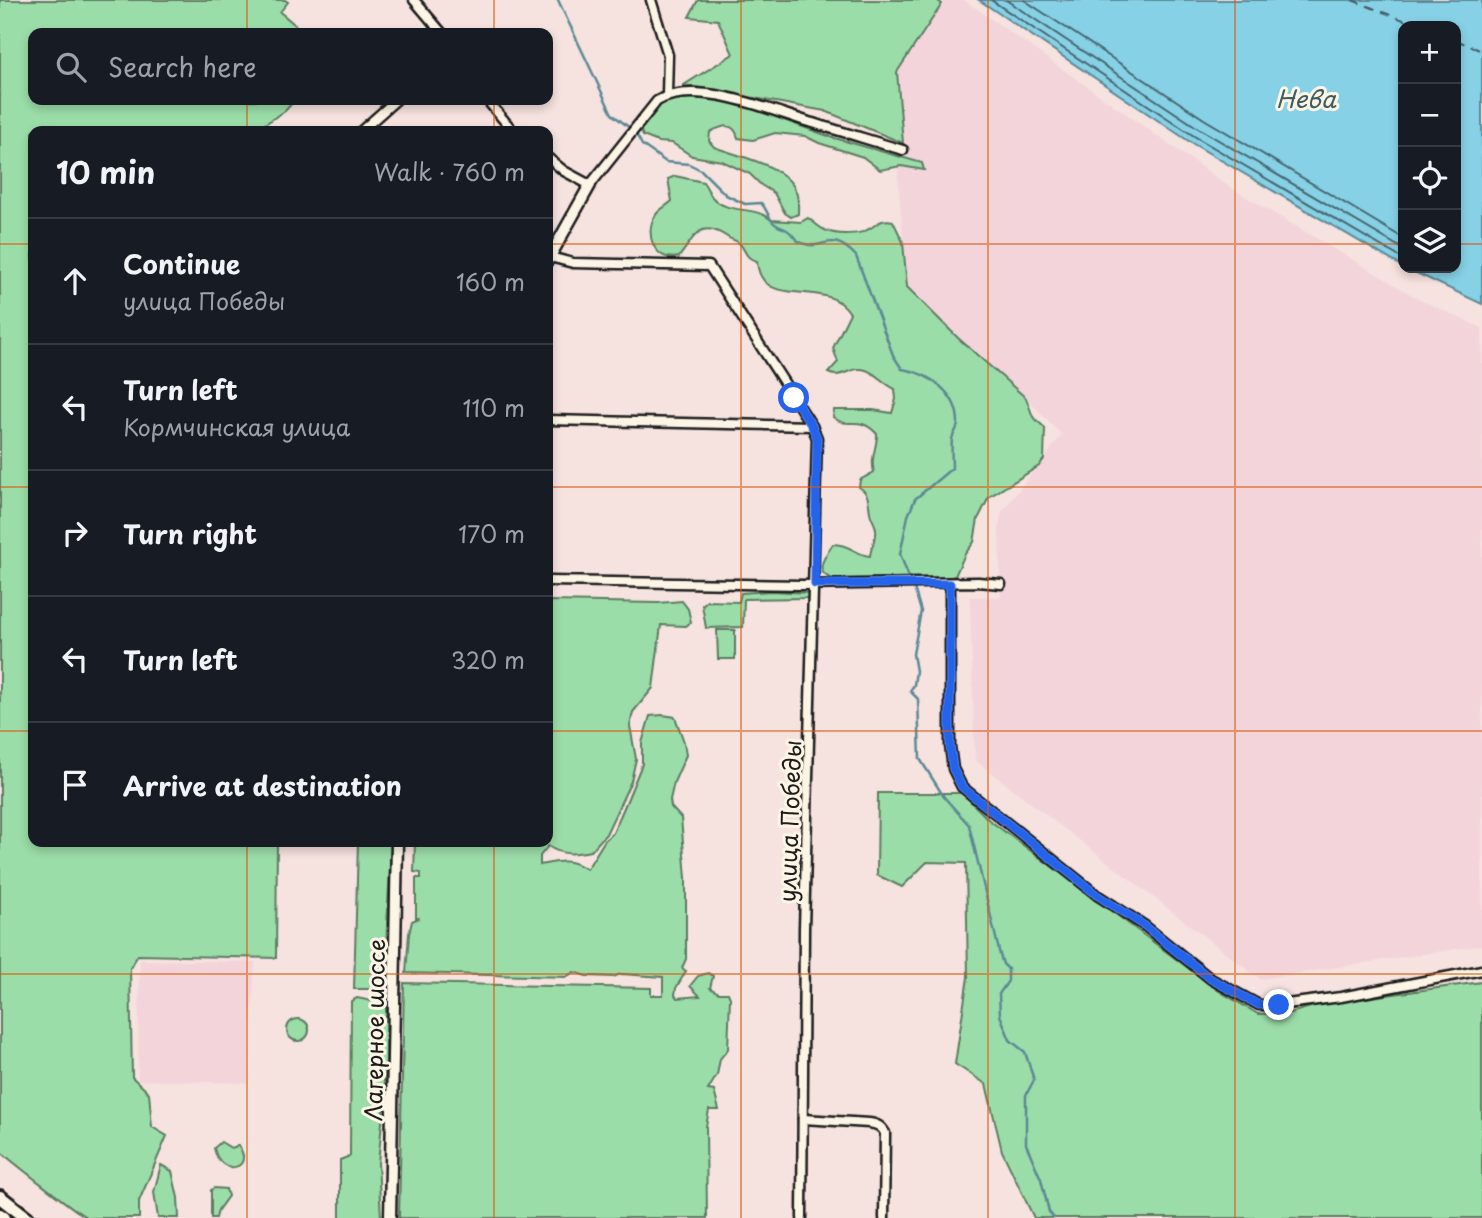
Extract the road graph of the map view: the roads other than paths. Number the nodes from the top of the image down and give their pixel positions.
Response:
1 (414, 0) edge
2 (652, 0) edge
3 (438, 28) edge
4 (667, 95) junction
5 (391, 105) edge
6 (491, 105) edge
7 (367, 126) edge
8 (509, 126) edge
9 (903, 150) dead end
10 (553, 162) edge
11 (590, 185) junction
12 (553, 252) edge
13 (553, 260) edge
14 (553, 420) edge
15 (812, 426) junction
16 (553, 581) edge
17 (815, 584) junction
18 (950, 584) junction
19 (1001, 584) dead end
20 (397, 847) edge
21 (1482, 970) edge
22 (803, 1119) junction
23 (0, 1197) edge
24 (27, 1218) edge
25 (390, 1218) edge
26 (802, 1218) edge
27 (884, 1218) edge

1 - 3 street
2 - 4 street
4 - 9 street
4 - 11 street
5 - 7 street
6 - 8 street
10 - 11 street
11 - 12 street
13 - 15 street
14 - 15 street
15 - 17 street, улица Победы
16 - 17 street
17 - 18 street
17 - 22 street, улица Победы
18 - 19 street
18 - 21 street
20 - 25 street, Лагерное шоссе
22 - 26 street, улица Победы
22 - 27 street
23 - 24 main road

